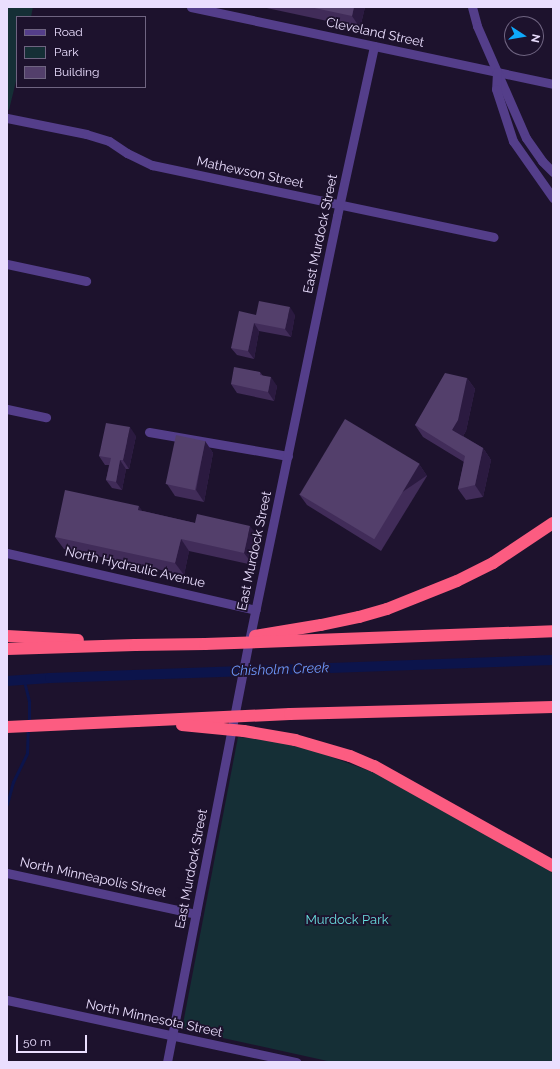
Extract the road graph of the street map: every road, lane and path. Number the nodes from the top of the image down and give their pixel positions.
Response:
1 (191, 7) edge
2 (472, 7) edge
3 (374, 46) junction
4 (497, 72) junction
5 (553, 84) edge
6 (7, 118) edge
7 (553, 172) edge
8 (553, 198) edge
9 (339, 205) junction
10 (493, 237) dead end
11 (7, 264) edge
12 (86, 281) dead end
13 (7, 409) edge
14 (46, 417) dead end
15 (149, 432) dead end
16 (288, 456) junction
17 (553, 523) edge
18 (7, 553) edge
19 (256, 610) junction
20 (553, 631) edge
21 (7, 636) edge
22 (205, 644) junction
23 (135, 645) junction
24 (7, 649) edge
25 (553, 707) edge
26 (137, 721) junction
27 (88, 723) junction
28 (7, 727) edge
29 (7, 735) edge
30 (553, 866) edge
31 (7, 873) edge
32 (196, 914) junction
33 (7, 1000) edge
34 (172, 1036) junction
35 (167, 1062) edge
36 (296, 1062) edge

1 - 3 street, Cleveland Street
2 - 4 street
3 - 4 street, Cleveland Street
3 - 9 street, East Murdock Street
4 - 5 street, Cleveland Street
4 - 7 street
4 - 8 street
6 - 9 street, Mathewson Street
9 - 10 street, Mathewson Street
9 - 16 street, East Murdock Street
11 - 12 street
13 - 14 street
15 - 16 street
16 - 19 street, East Murdock Street
17 - 22 highway, bridge
18 - 19 street, North Hydraulic Avenue
19 - 32 street, East Murdock Street
20 - 22 highway, bridge
21 - 23 highway
22 - 23 highway
23 - 24 highway
25 - 26 highway, bridge
26 - 27 highway
26 - 30 highway, bridge
27 - 28 highway
27 - 29 highway
31 - 32 street, North Minneapolis Street
32 - 34 street, East Murdock Street
33 - 34 street, North Minnesota Street
34 - 35 street, East Murdock Street
34 - 36 street, North Minnesota Street

